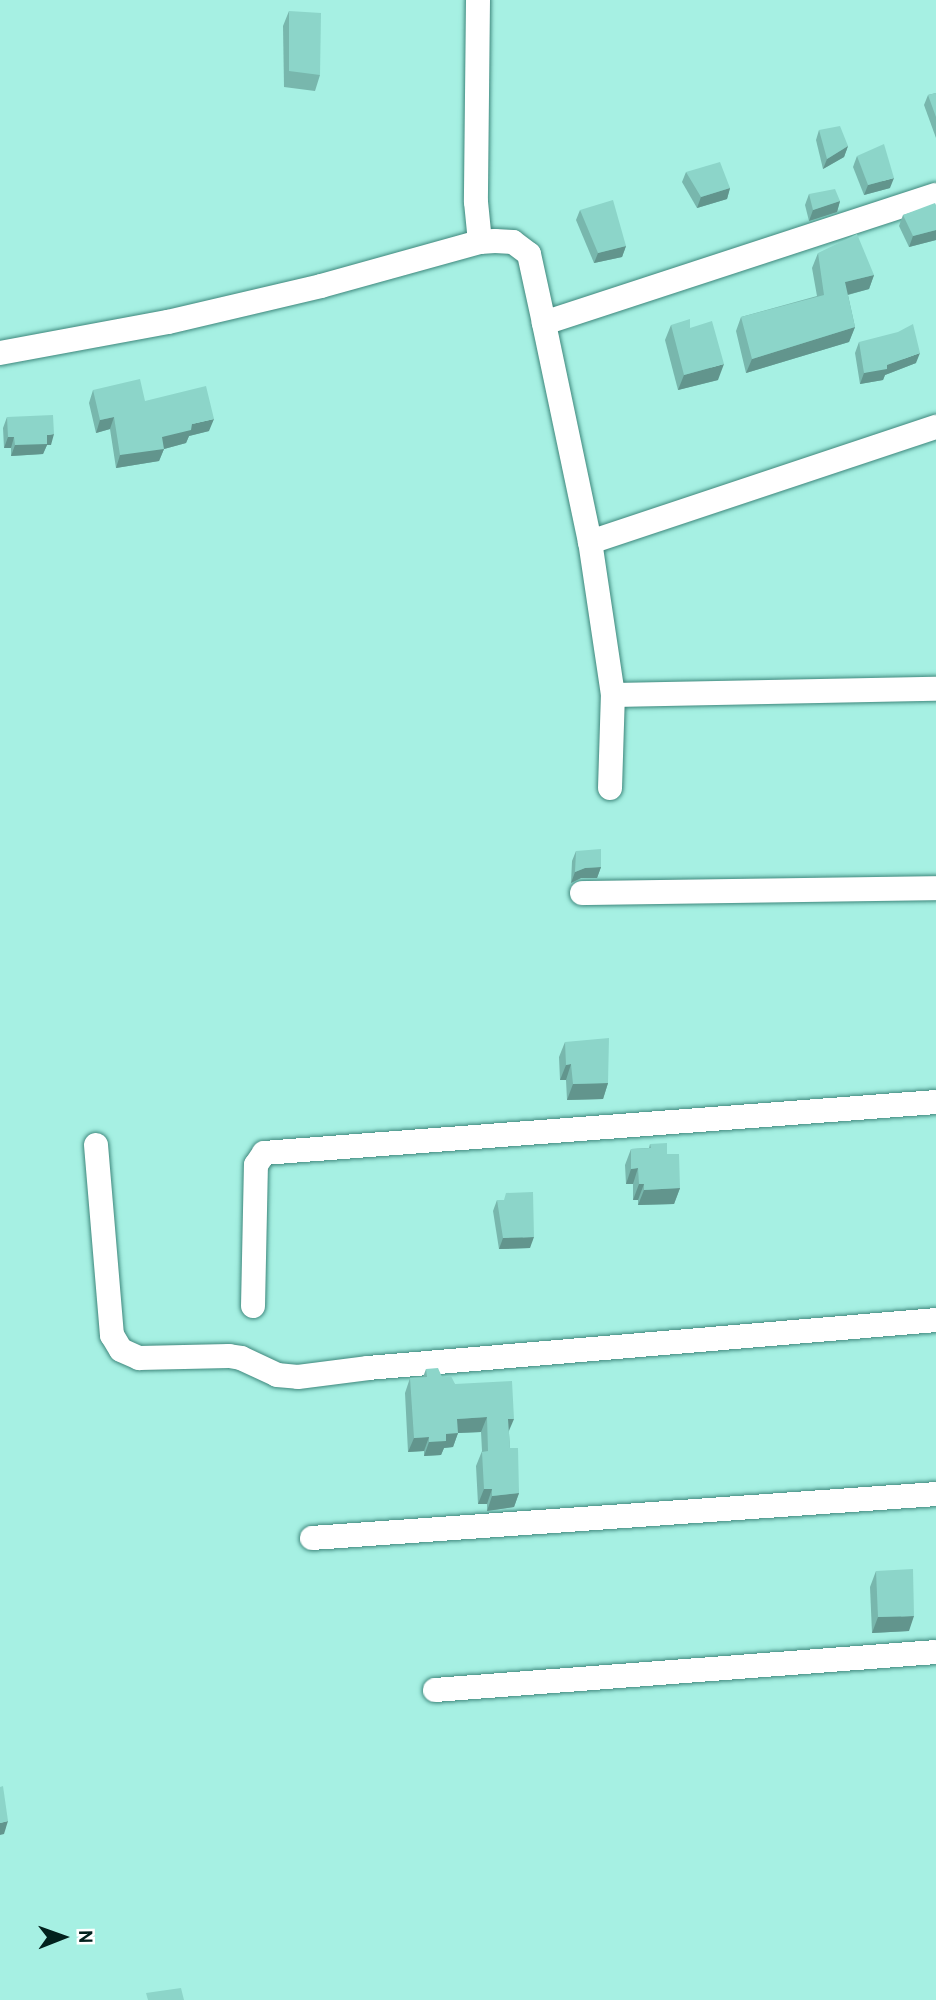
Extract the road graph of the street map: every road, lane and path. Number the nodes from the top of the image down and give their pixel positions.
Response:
1 (478, 0) edge
2 (936, 195) edge
3 (480, 242) junction
4 (544, 323) junction
5 (0, 353) edge
6 (936, 427) edge
7 (590, 542) junction
8 (936, 688) edge
9 (613, 695) junction
10 (610, 788) dead end
11 (936, 888) edge
12 (582, 893) dead end
13 (936, 1102) edge
14 (96, 1145) dead end
15 (253, 1306) dead end
16 (936, 1320) edge
17 (936, 1494) edge
18 (312, 1538) dead end
19 (936, 1652) edge
20 (435, 1690) dead end

1 - 3 street
2 - 4 street
3 - 4 street
3 - 5 street
4 - 7 street
6 - 7 street
7 - 9 street
8 - 9 street
9 - 10 street
11 - 12 street
13 - 15 street
14 - 16 street
17 - 18 street
19 - 20 street

